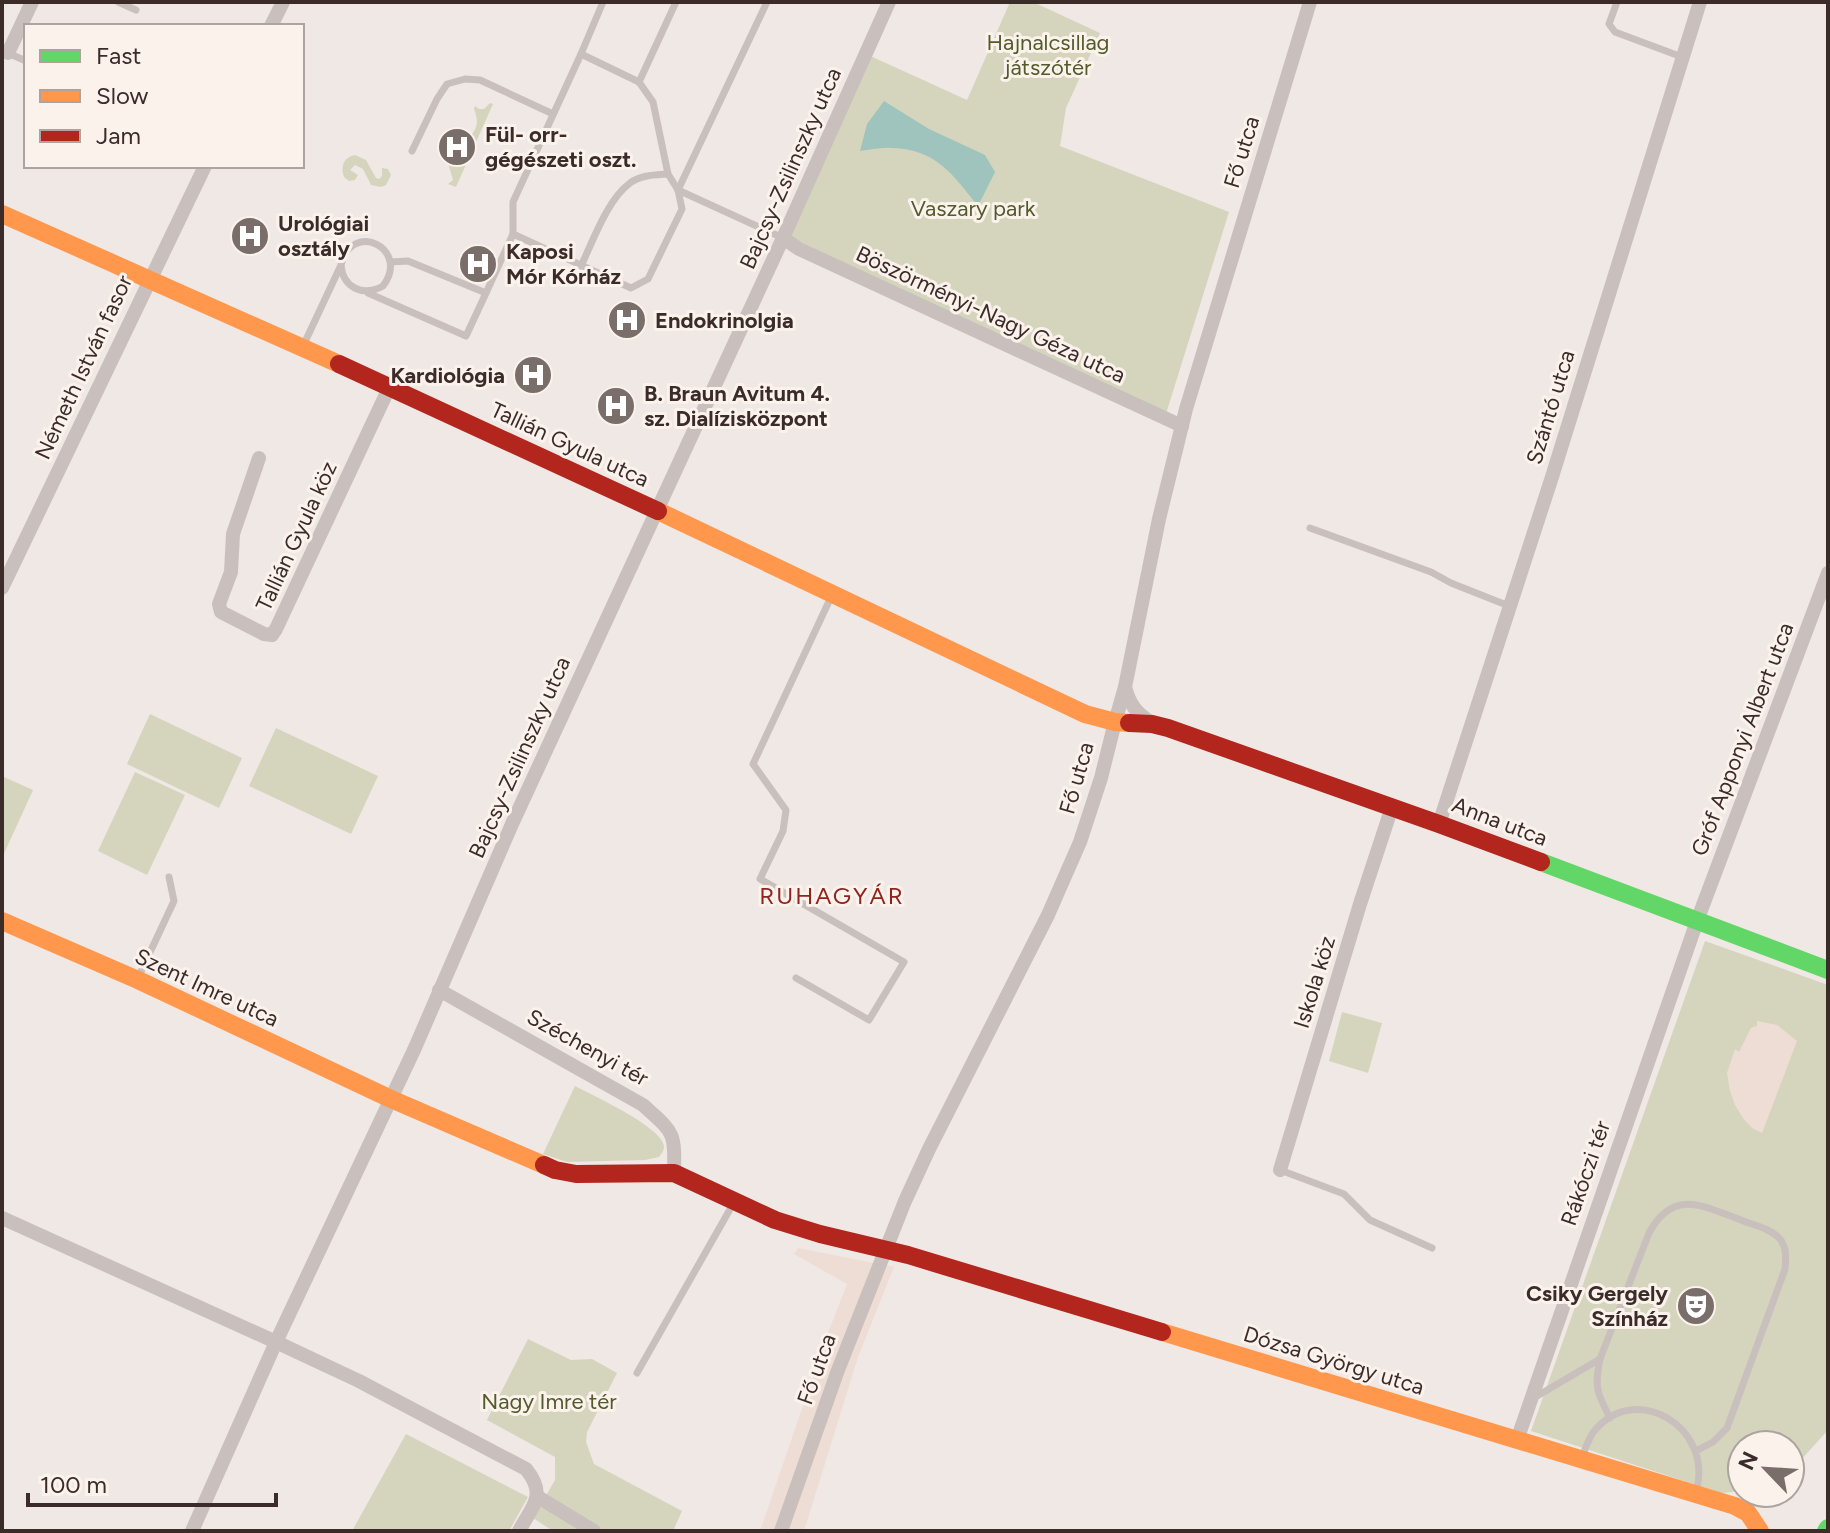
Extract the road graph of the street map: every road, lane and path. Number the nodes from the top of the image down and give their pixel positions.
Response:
1 (32, 2) edge
2 (118, 2) edge
3 (283, 2) edge
4 (603, 2) edge
5 (676, 2) edge
6 (767, 2) edge
7 (889, 2) edge
8 (1310, 2) edge
9 (1617, 2) edge
10 (1700, 2) edge
11 (136, 10) dead end
12 (272, 24) edge
13 (8, 53) joint
14 (581, 54) junction
15 (1682, 57) junction
16 (24, 60) edge
17 (639, 82) junction
18 (553, 114) junction
19 (412, 151) dead end
20 (204, 168) edge
21 (668, 174) junction
22 (678, 190) junction
23 (2, 214) edge
24 (513, 234) junction
25 (783, 238) junction
26 (391, 262) junction
27 (341, 265) junction
28 (581, 266) junction
29 (149, 281) junction
30 (367, 292) junction
31 (486, 293) junction
32 (303, 347) junction
33 (389, 388) junction
34 (1182, 426) junction
35 (259, 458) dead end
36 (656, 510) junction
37 (1310, 528) dead end
38 (1828, 573) edge
39 (2, 588) edge
40 (832, 595) junction
41 (1509, 606) junction
42 (1125, 687) junction
43 (1115, 722) junction
44 (1152, 724) junction
45 (1392, 807) junction
46 (1439, 824) junction
47 (169, 877) dead end
48 (2, 921) edge
49 (1697, 921) junction
50 (1828, 970) edge
51 (796, 978) dead end
52 (138, 980) junction
53 (439, 990) junction
54 (391, 1099) junction
55 (1280, 1170) joint
56 (674, 1173) junction
57 (734, 1202) junction
58 (2, 1218) edge
59 (1432, 1248) dead end
60 (884, 1250) junction
61 (276, 1342) junction
62 (1600, 1359) junction
63 (637, 1373) dead end
64 (1530, 1400) junction
65 (1610, 1418) junction
66 (1517, 1440) junction
67 (1696, 1451) junction
68 (1581, 1459) junction
69 (1695, 1493) junction
70 (538, 1497) junction
71 (192, 1531) edge
72 (519, 1531) edge
73 (594, 1531) edge
74 (781, 1531) edge
75 (1760, 1531) edge

1 - 13 street
2 - 11 lane
3 - 12 street
4 - 14 lane
5 - 17 lane
6 - 22 lane
7 - 25 street, Bajcsy-Zsilinszky utca
8 - 34 street, Fő utca
9 - 15 lane
10 - 15 street, Szántó utca
13 - 16 lane
14 - 17 lane
14 - 18 lane
15 - 41 street, Szántó utca
17 - 21 lane
18 - 19 lane
18 - 24 lane
20 - 29 street, Németh István fasor
21 - 22 lane
21 - 28 lane
22 - 25 lane
22 - 28 lane
23 - 29 street, Tallián Gyula utca
24 - 28 lane
24 - 31 lane
25 - 34 street, Böszörményi-Nagy Géza utca
25 - 36 street, Bajcsy-Zsilinszky utca
26 - 27 lane
26 - 30 lane
26 - 31 lane
27 - 30 lane
27 - 32 lane
29 - 32 street, Tallián Gyula utca
29 - 39 street, Németh István fasor
30 - 31 lane
32 - 33 street, Tallián Gyula utca
33 - 35 street, Tallián Gyula köz
33 - 36 street, Tallián Gyula utca
34 - 42 street, Fő utca
36 - 40 street, Tallián Gyula utca
36 - 53 street, Bajcsy-Zsilinszky utca
37 - 41 lane
38 - 49 street, Gróf Apponyi Albert utca
40 - 43 street, Tallián Gyula utca
40 - 51 lane
41 - 46 street, Szántó utca
42 - 43 street, Fő utca
42 - 44 street
43 - 44 street, Anna utca
43 - 60 street, Fő utca
44 - 45 street, Anna utca
45 - 46 street, Anna utca
45 - 55 street, Iskola köz
46 - 49 street, Anna utca
47 - 52 lane
48 - 52 street, Szent Imre utca
49 - 50 street, Anna utca
49 - 64 street, Rákóczi tér
52 - 54 street, Szent Imre utca
53 - 54 street, Bajcsy-Zsilinszky utca
53 - 56 street, Széchenyi tér
54 - 56 street
54 - 61 street, Bajcsy-Zsilinszky utca
55 - 59 lane
56 - 57 street
57 - 60 street
57 - 63 lane
58 - 61 street
60 - 66 street, Dózsa György utca
60 - 74 street, Fő utca
61 - 70 street
61 - 71 street, Bajcsy-Zsilinszky utca
62 - 64 lane
62 - 65 lane
62 - 67 lane
64 - 66 street, Rákóczi tér
65 - 67 lane
65 - 68 lane
66 - 68 street, Dózsa György utca
67 - 69 lane
68 - 69 street, Dózsa György utca
69 - 75 street, Dózsa György utca
70 - 72 street
70 - 73 street

